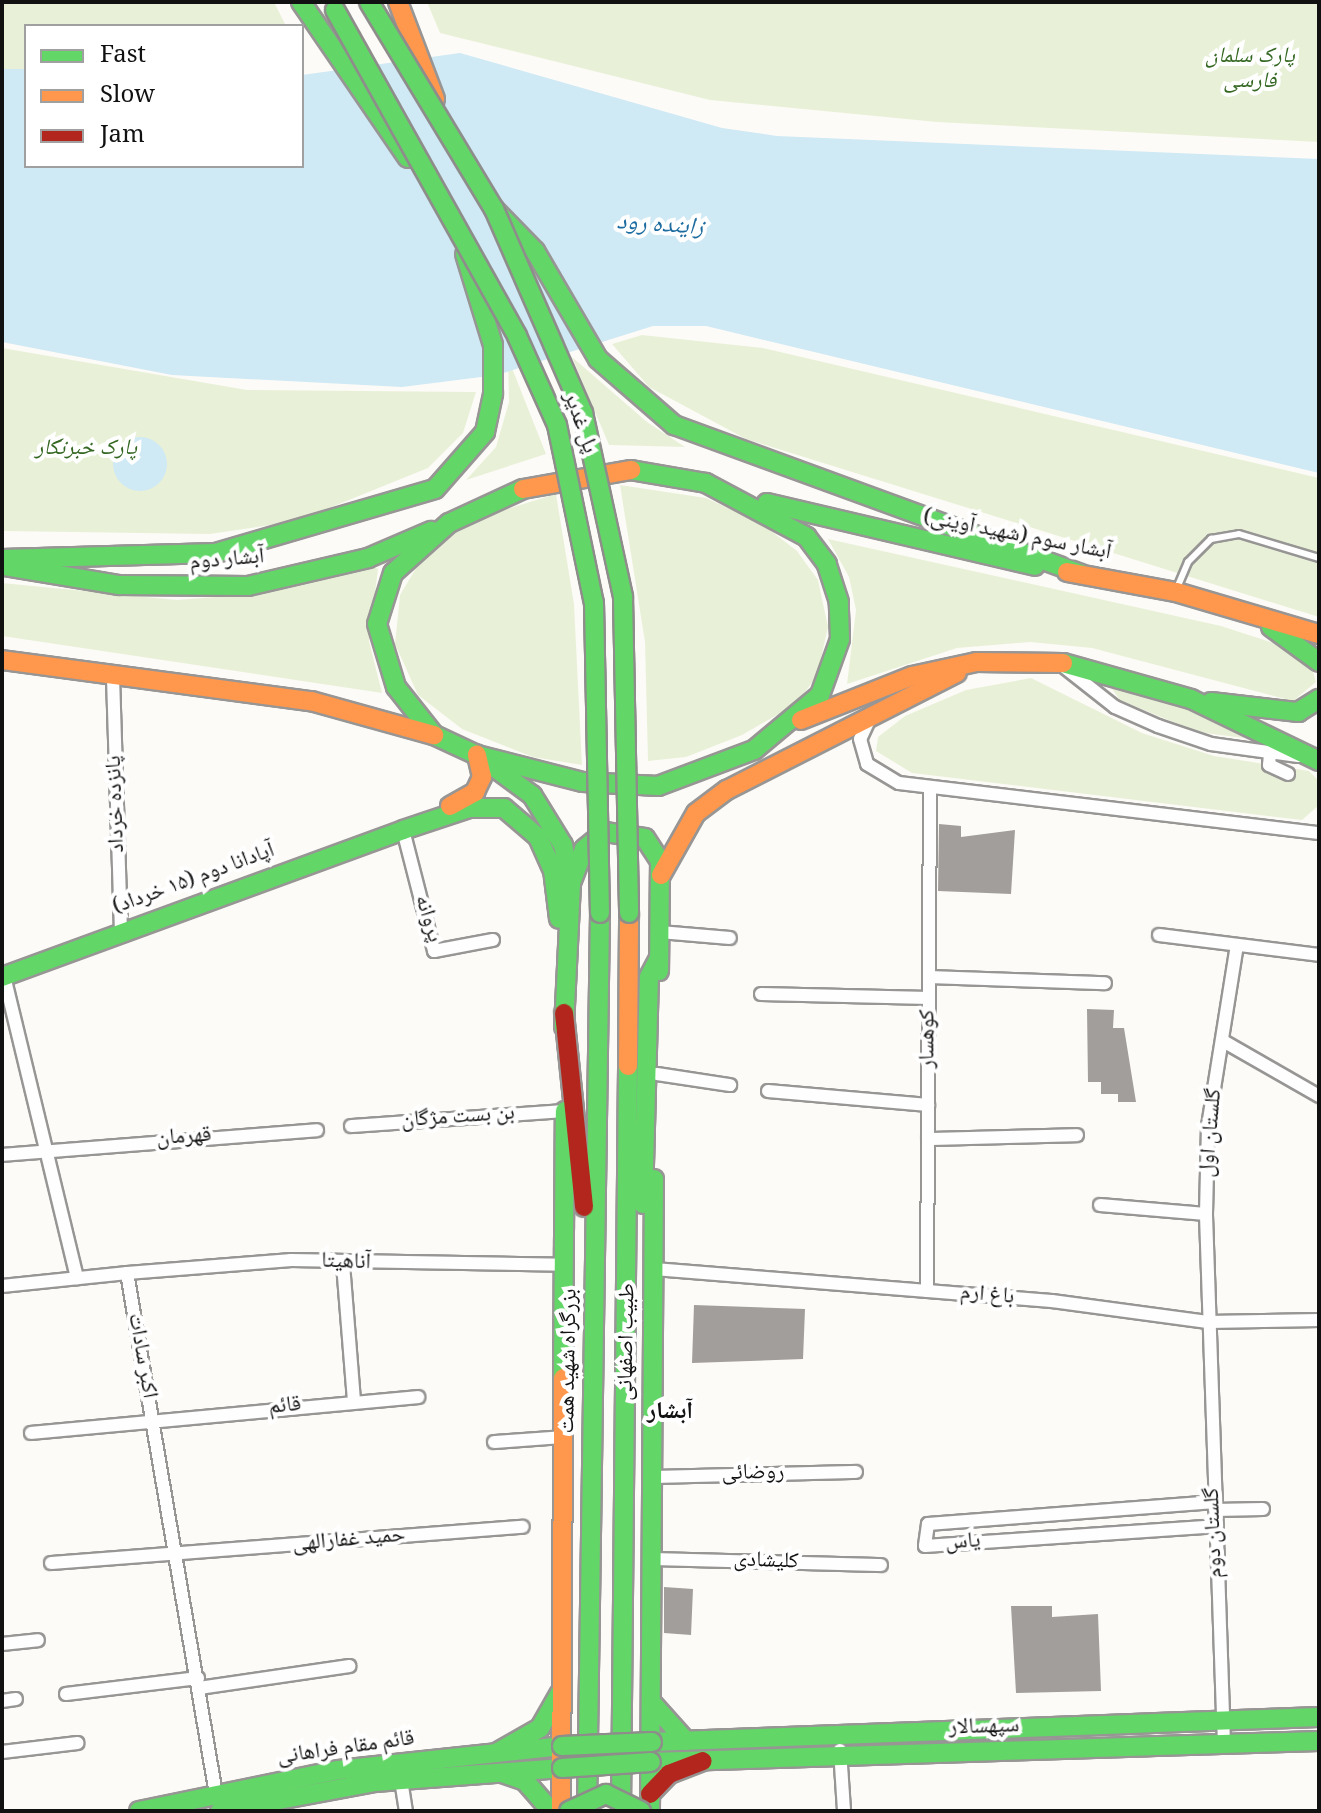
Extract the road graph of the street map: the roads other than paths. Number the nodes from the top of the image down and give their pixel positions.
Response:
1 (301, 2) edge
2 (369, 2) edge
3 (398, 2) edge
4 (332, 6) edge
5 (440, 112) junction
6 (494, 209) junction
7 (458, 231) junction
8 (706, 483) junction
9 (449, 523) junction
10 (1319, 558) edge
11 (2, 559) edge
12 (2, 566) edge
13 (1081, 574) junction
14 (1176, 592) junction
15 (1244, 611) junction
16 (1319, 634) edge
17 (2, 660) edge
18 (976, 662) junction
19 (1059, 662) junction
20 (1319, 662) edge
21 (113, 677) junction
22 (1191, 699) junction
23 (1319, 699) edge
24 (872, 715) junction
25 (791, 725) junction
26 (434, 735) junction
27 (1270, 754) junction
28 (477, 755) junction
29 (1317, 761) edge
30 (1288, 774) dead end
31 (930, 788) junction
32 (1315, 829) edge
33 (403, 830) junction
34 (661, 875) junction
35 (571, 883) junction
36 (600, 913) joint
37 (121, 931) junction
38 (660, 932) junction
39 (1159, 935) dead end
40 (730, 938) dead end
41 (493, 940) dead end
42 (1237, 945) junction
43 (1319, 955) edge
44 (564, 957) junction
45 (659, 958) junction
46 (3, 977) edge
47 (929, 977) junction
48 (1105, 983) dead end
49 (761, 994) dead end
50 (929, 998) junction
51 (564, 1013) junction
52 (1223, 1041) junction
53 (657, 1074) junction
54 (730, 1085) dead end
55 (768, 1091) dead end
56 (1319, 1096) edge
57 (928, 1105) junction
58 (565, 1111) junction
59 (351, 1126) dead end
60 (317, 1130) dead end
61 (1077, 1135) dead end
62 (928, 1139) junction
63 (50, 1150) junction
64 (2, 1155) edge
65 (1100, 1205) dead end
66 (1206, 1214) junction
67 (595, 1244) junction
68 (627, 1255) junction
69 (343, 1264) junction
70 (565, 1265) junction
71 (654, 1269) junction
72 (127, 1273) junction
73 (77, 1278) junction
74 (2, 1286) edge
75 (927, 1291) junction
76 (1319, 1320) edge
77 (1208, 1322) junction
78 (418, 1397) dead end
79 (354, 1401) junction
80 (152, 1422) junction
81 (31, 1433) dead end
82 (563, 1437) junction
83 (494, 1442) dead end
84 (856, 1472) dead end
85 (650, 1477) junction
86 (1215, 1506) junction
87 (1263, 1509) dead end
88 (1215, 1526) junction
89 (523, 1527) dead end
90 (175, 1555) junction
91 (650, 1559) junction
92 (51, 1563) dead end
93 (881, 1565) dead end
94 (38, 1640) dead end
95 (2, 1644) edge
96 (349, 1666) dead end
97 (198, 1683) junction
98 (562, 1685) junction
99 (66, 1694) dead end
100 (16, 1699) dead end
101 (2, 1701) edge
102 (652, 1703) junction
103 (1319, 1717) edge
104 (1223, 1724) junction
105 (839, 1736) junction
106 (686, 1741) junction
107 (1319, 1741) edge
108 (652, 1742) junction
109 (77, 1743) dead end
110 (1224, 1744) junction
111 (562, 1746) junction
112 (2, 1752) edge
113 (496, 1753) junction
114 (840, 1756) junction
115 (703, 1761) junction
116 (651, 1762) junction
117 (562, 1768) junction
118 (502, 1773) junction
119 (401, 1780) junction
120 (650, 1802) edge
121 (218, 1803) edge
122 (289, 1804) edge
123 (139, 1811) edge
124 (406, 1811) edge
125 (551, 1811) edge
126 (561, 1811) edge
127 (569, 1811) edge
128 (587, 1811) edge
129 (621, 1811) edge
130 (641, 1811) edge
131 (844, 1811) edge

1 - 7 main road, bridge
2 - 5 main road, پل غدیر, bridge
3 - 5 main road
4 - 7 main road, پل غدیر, bridge
5 - 6 main road, پل غدیر, bridge
6 - 13 main road
6 - 68 main road, پل غدیر, bridge
7 - 11 main road, bridge
7 - 36 main road, پل غدیر, bridge
8 - 9 main road, آبشار دوم
8 - 13 main road, آبشار سوم (شهید آوینی)
8 - 25 main road
9 - 12 main road, آبشار دوم
9 - 26 main road
10 - 14 lane
13 - 14 main road, آبشار سوم (شهید آوینی)
14 - 15 main road, آبشار سوم (شهید آوینی)
15 - 16 main road, آبشار سوم (شهید آوینی)
15 - 20 main road
17 - 21 main road
18 - 19 main road
18 - 24 main road
18 - 25 main road
19 - 22 main road
19 - 27 street
21 - 26 main road
21 - 37 street, پانزده خرداد
22 - 23 main road
22 - 29 main road
24 - 31 street
24 - 34 main road
25 - 28 main road
26 - 28 main road
27 - 29 street
27 - 30 street
28 - 33 main road
28 - 35 main road
31 - 32 street
31 - 47 street, کوهسار
33 - 37 main road, آپادانا دوم (۱۵ خرداد)
33 - 41 street, پروانه
33 - 44 main road
34 - 35 main road
34 - 38 main road, طبیب اصفهانی
35 - 44 main road
36 - 67 main road, بزرگراه شهید همت
37 - 46 main road, آپادانا دوم (۱۵ خرداد)
38 - 40 street
38 - 45 main road, طبیب اصفهانی
39 - 42 street
42 - 43 street
42 - 52 street, گلستان اول
44 - 51 main road
45 - 53 main road, طبیب اصفهانی
45 - 68 main road
46 - 63 street
47 - 48 street
47 - 50 street, کوهسار
49 - 50 street
50 - 57 street, کوهسار
51 - 58 main road
51 - 67 main road
52 - 56 street
52 - 66 street, گلستان اول
53 - 54 street
53 - 71 main road, طبیب اصفهانی
55 - 57 street
57 - 62 street, کوهسار
58 - 59 street, بن بست مژگان
58 - 70 main road
60 - 63 street, قهرمان
61 - 62 street
62 - 75 street, کوهسار
63 - 64 street, قهرمان
63 - 73 street
65 - 66 street
66 - 77 street, گلستان اول
67 - 128 main road, بزرگراه شهید همت
68 - 129 main road
69 - 70 street, آناهیتا
69 - 72 street, آناهیتا
69 - 79 street
70 - 82 main road
71 - 75 street, باغ ارم
71 - 85 main road, طبیب اصفهانی
72 - 73 street
72 - 80 street, اکبر سادات
73 - 74 street
75 - 77 street, باغ ارم
76 - 77 street, باغ ارم
77 - 86 street, گلستان دوم
78 - 79 street, قائم
79 - 80 street, قائم
80 - 81 street, قائم
80 - 90 street, اکبر سادات
82 - 83 street
82 - 98 main road
84 - 85 street, روضائی
85 - 91 main road, طبیب اصفهانی
86 - 87 street
86 - 88 street, گلستان دوم
86 - 88 street, یاس
88 - 104 street, گلستان دوم
89 - 90 street, حمید غفارالهی
90 - 92 street, حمید غفارالهی
90 - 97 street, اکبر سادات
91 - 93 street, کلیشادی
91 - 102 main road, طبیب اصفهانی
94 - 95 street
96 - 97 street
97 - 99 street
97 - 121 street, اکبر سادات
98 - 111 main road
98 - 113 main road
100 - 101 street
102 - 106 main road
102 - 108 main road, طبیب اصفهانی
103 - 104 main road, سپهسالار
104 - 105 main road, سپهسالار
104 - 110 street, گلستان دوم
105 - 106 main road, سپهسالار
105 - 114 street
106 - 108 main road, سپهسالار
107 - 110 main road, سپهسالار
108 - 111 main road, سپهسالار, bridge
108 - 116 main road, طبیب اصفهانی
109 - 112 street
110 - 114 main road, سپهسالار
111 - 113 main road, قائم مقام فراهانی
111 - 117 main road
113 - 121 main road, قائم مقام فراهانی
114 - 115 main road, سپهسالار
114 - 131 street
115 - 116 main road, سپهسالار
115 - 120 main road
116 - 117 main road, سپهسالار, bridge
116 - 120 main road, طبیب اصفهانی
117 - 118 main road, قائم مقام فراهانی
117 - 126 main road
118 - 119 main road, قائم مقام فراهانی
118 - 125 main road
119 - 122 main road, قائم مقام فراهانی
119 - 124 street
121 - 122 main road, قائم مقام فراهانی
121 - 123 main road, قائم مقام فراهانی
127 - 130 main road, bridge

